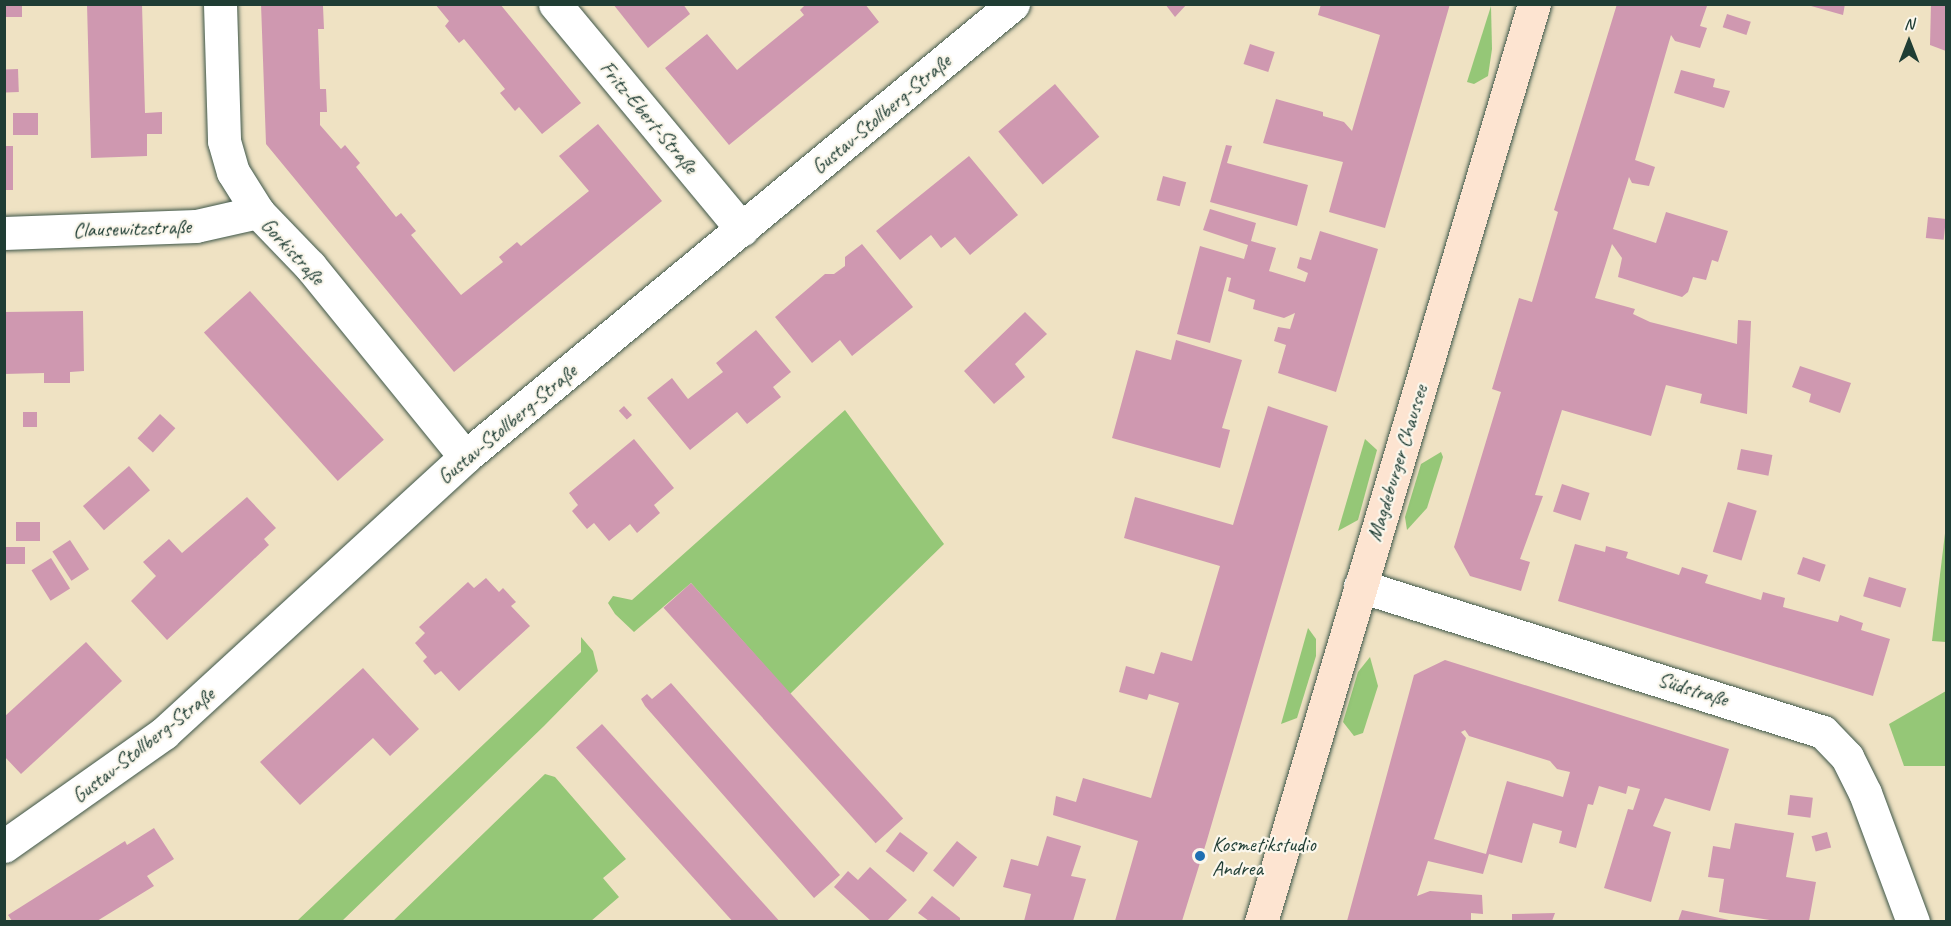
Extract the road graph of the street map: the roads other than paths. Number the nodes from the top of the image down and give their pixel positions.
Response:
1 (220, 4) edge
2 (555, 4) edge
3 (1013, 4) edge
4 (1534, 4) edge
5 (258, 212) junction
6 (742, 229) junction
7 (4, 233) edge
8 (465, 457) junction
9 (1360, 586) junction
10 (4, 846) edge
11 (1261, 921) edge
12 (1913, 921) edge

1 - 5 street, Gorkistraße
2 - 6 street, Fritz-Ebert-Straße
3 - 6 street, Gustav-Stollberg-Straße
4 - 9 street, Magdeburger Chaussee
5 - 7 street, Clausewitzstraße
5 - 8 street, Gorkistraße
6 - 8 street, Gustav-Stollberg-Straße
8 - 10 street, Gustav-Stollberg-Straße
9 - 11 street, Magdeburger Chaussee
9 - 12 street, Südstraße

